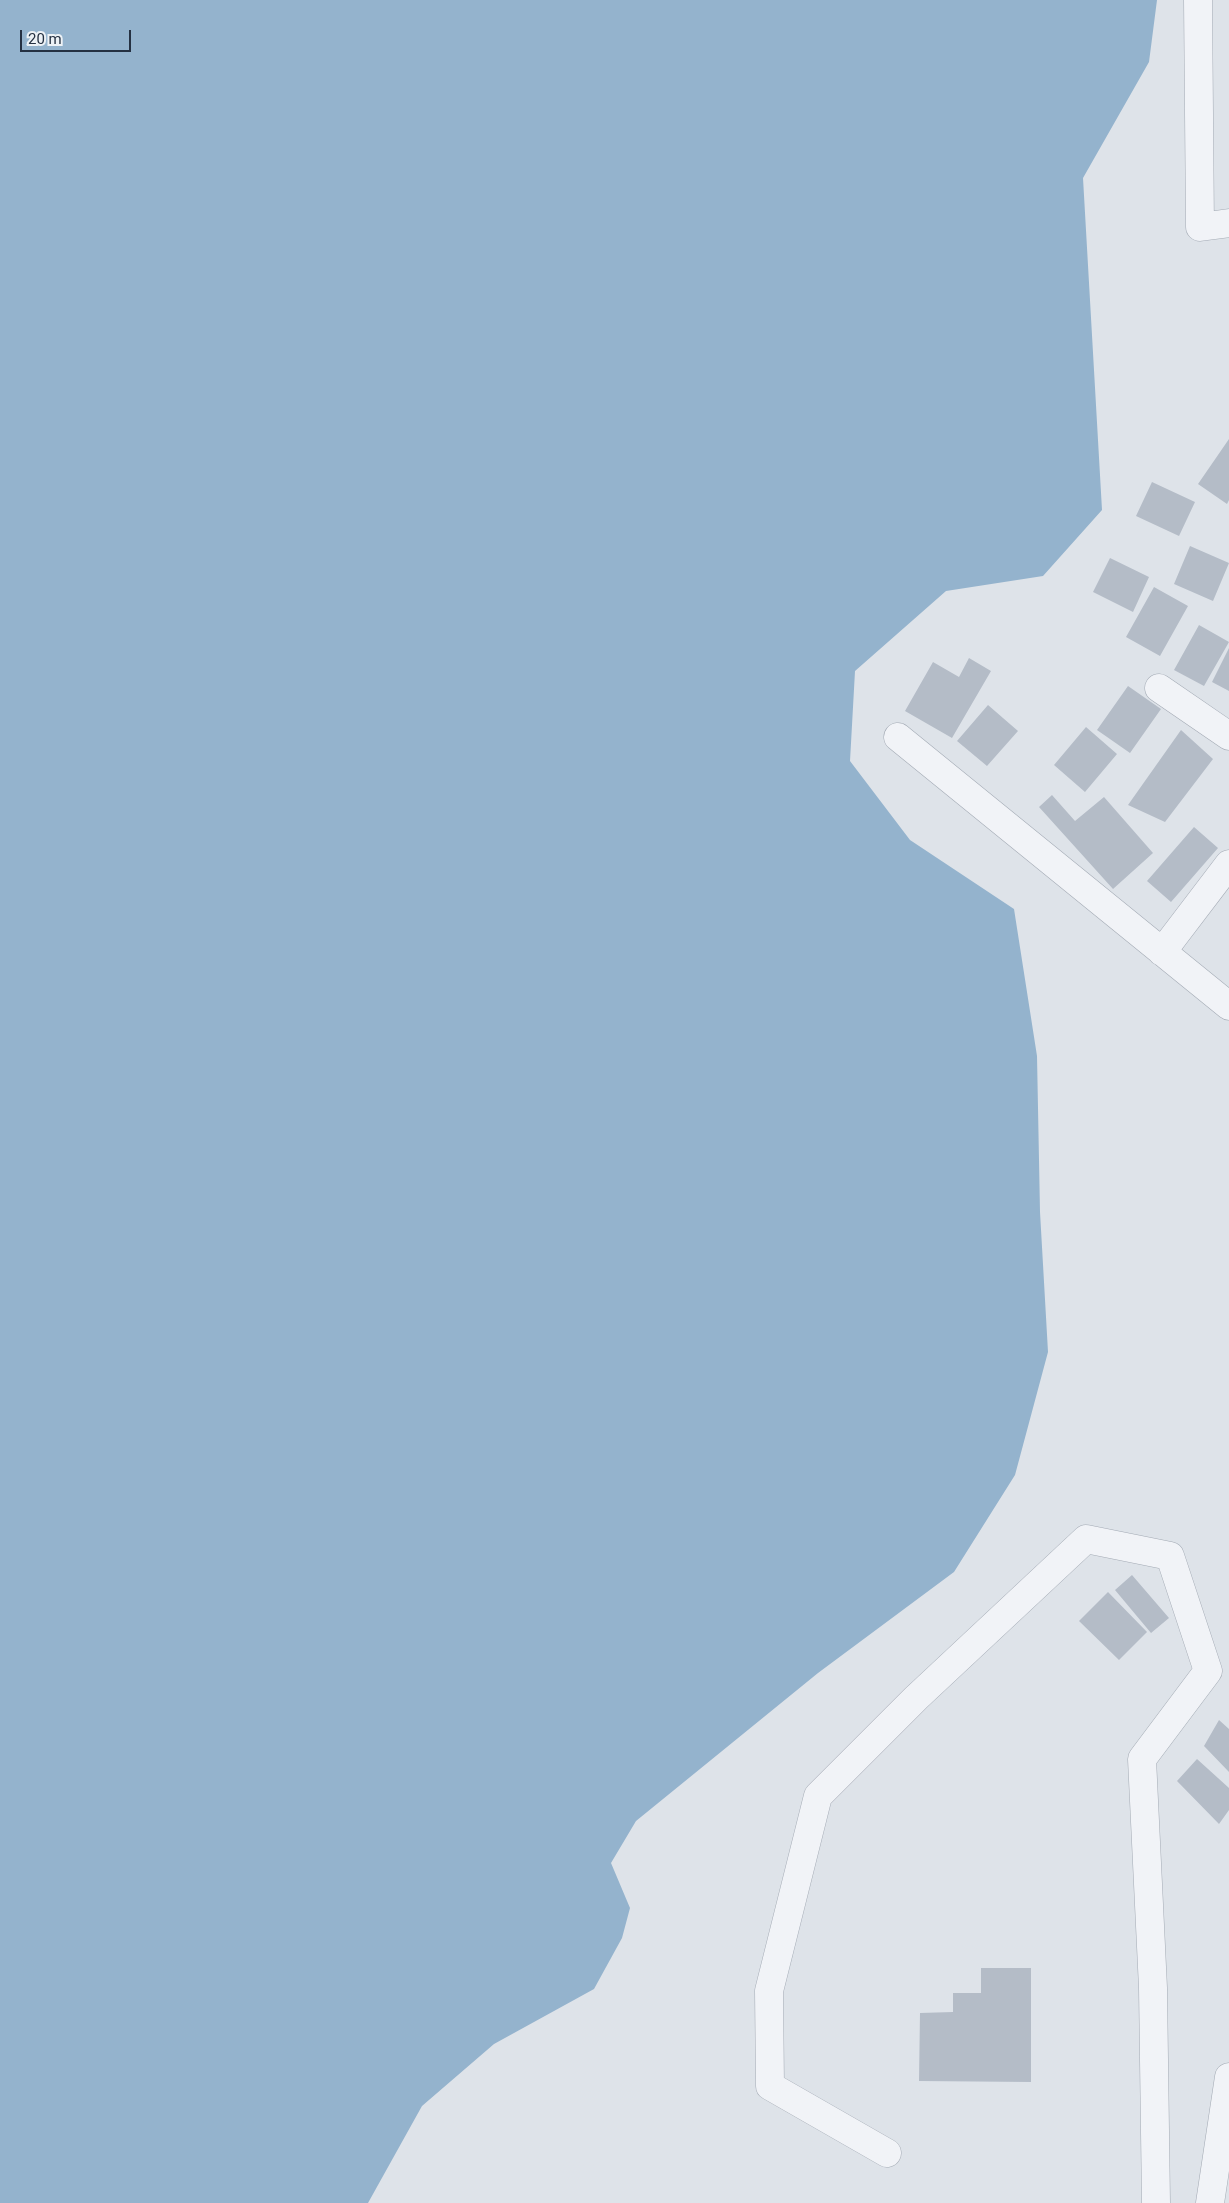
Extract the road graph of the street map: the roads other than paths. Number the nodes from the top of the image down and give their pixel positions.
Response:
1 (1198, 0) edge
2 (1229, 223) edge
3 (1159, 688) dead end
4 (1229, 736) edge
5 (898, 737) dead end
6 (1229, 864) edge
7 (1162, 952) junction
8 (1229, 1006) edge
9 (1229, 2077) edge
10 (887, 2153) dead end
11 (1156, 2203) edge
12 (1210, 2203) edge

1 - 2 street
3 - 4 street
5 - 7 street
6 - 7 street
7 - 8 street
9 - 12 street
10 - 11 street

